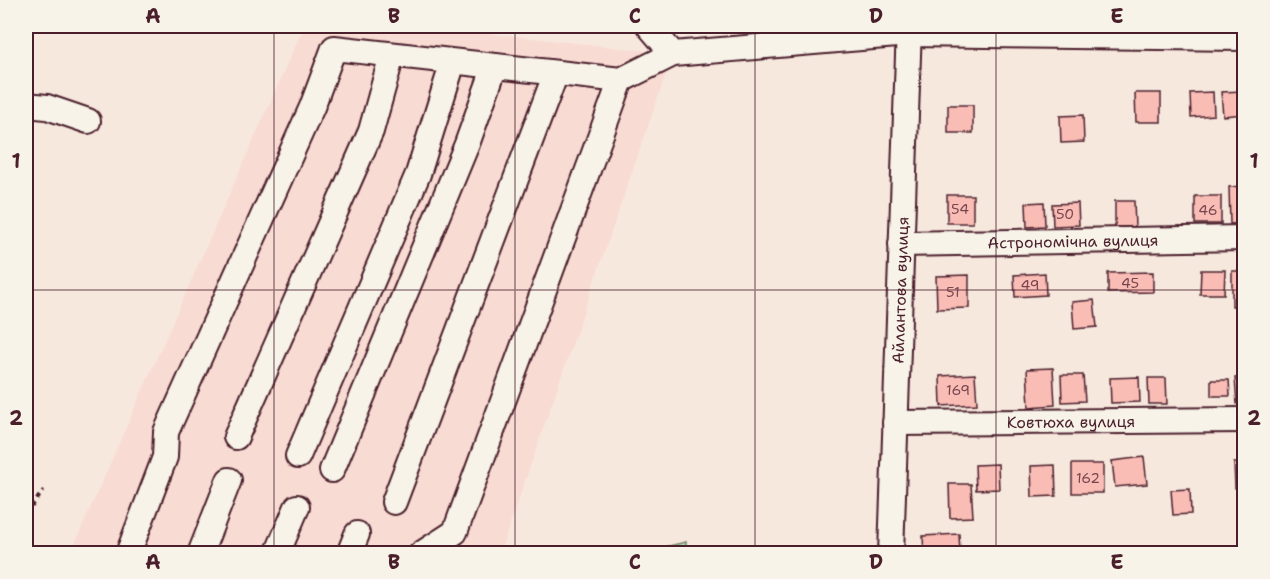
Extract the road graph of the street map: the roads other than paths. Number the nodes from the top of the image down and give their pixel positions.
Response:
1 (649, 26) edge
2 (909, 30) edge
3 (1245, 38) edge
4 (673, 54) junction
5 (392, 55) junction
6 (453, 62) junction
7 (495, 66) junction
8 (556, 73) junction
9 (621, 80) junction
10 (26, 105) edge
11 (88, 121) dead end
12 (1245, 238) edge
13 (901, 244) junction
14 (1245, 420) edge
15 (895, 423) junction
16 (236, 438) dead end
17 (298, 456) dead end
18 (332, 470) dead end
19 (229, 480) dead end
20 (394, 502) dead end
21 (297, 507) dead end
22 (128, 554) edge
23 (200, 554) edge
24 (276, 554) edge
25 (422, 554) edge
26 (891, 554) edge

1 - 4 street
2 - 3 street
2 - 4 street
2 - 13 street, Айлантова вулиця
4 - 9 street
5 - 6 street
5 - 16 street
5 - 22 street
6 - 7 street
6 - 17 street
7 - 8 street
7 - 18 street
8 - 9 street
8 - 20 street
9 - 25 street
10 - 11 street
12 - 13 street, Астрономічна вулиця
13 - 15 street, Айлантова вулиця
14 - 15 street, Ковтюха вулиця
15 - 26 street, Айлантова вулиця
19 - 23 street
21 - 24 street

